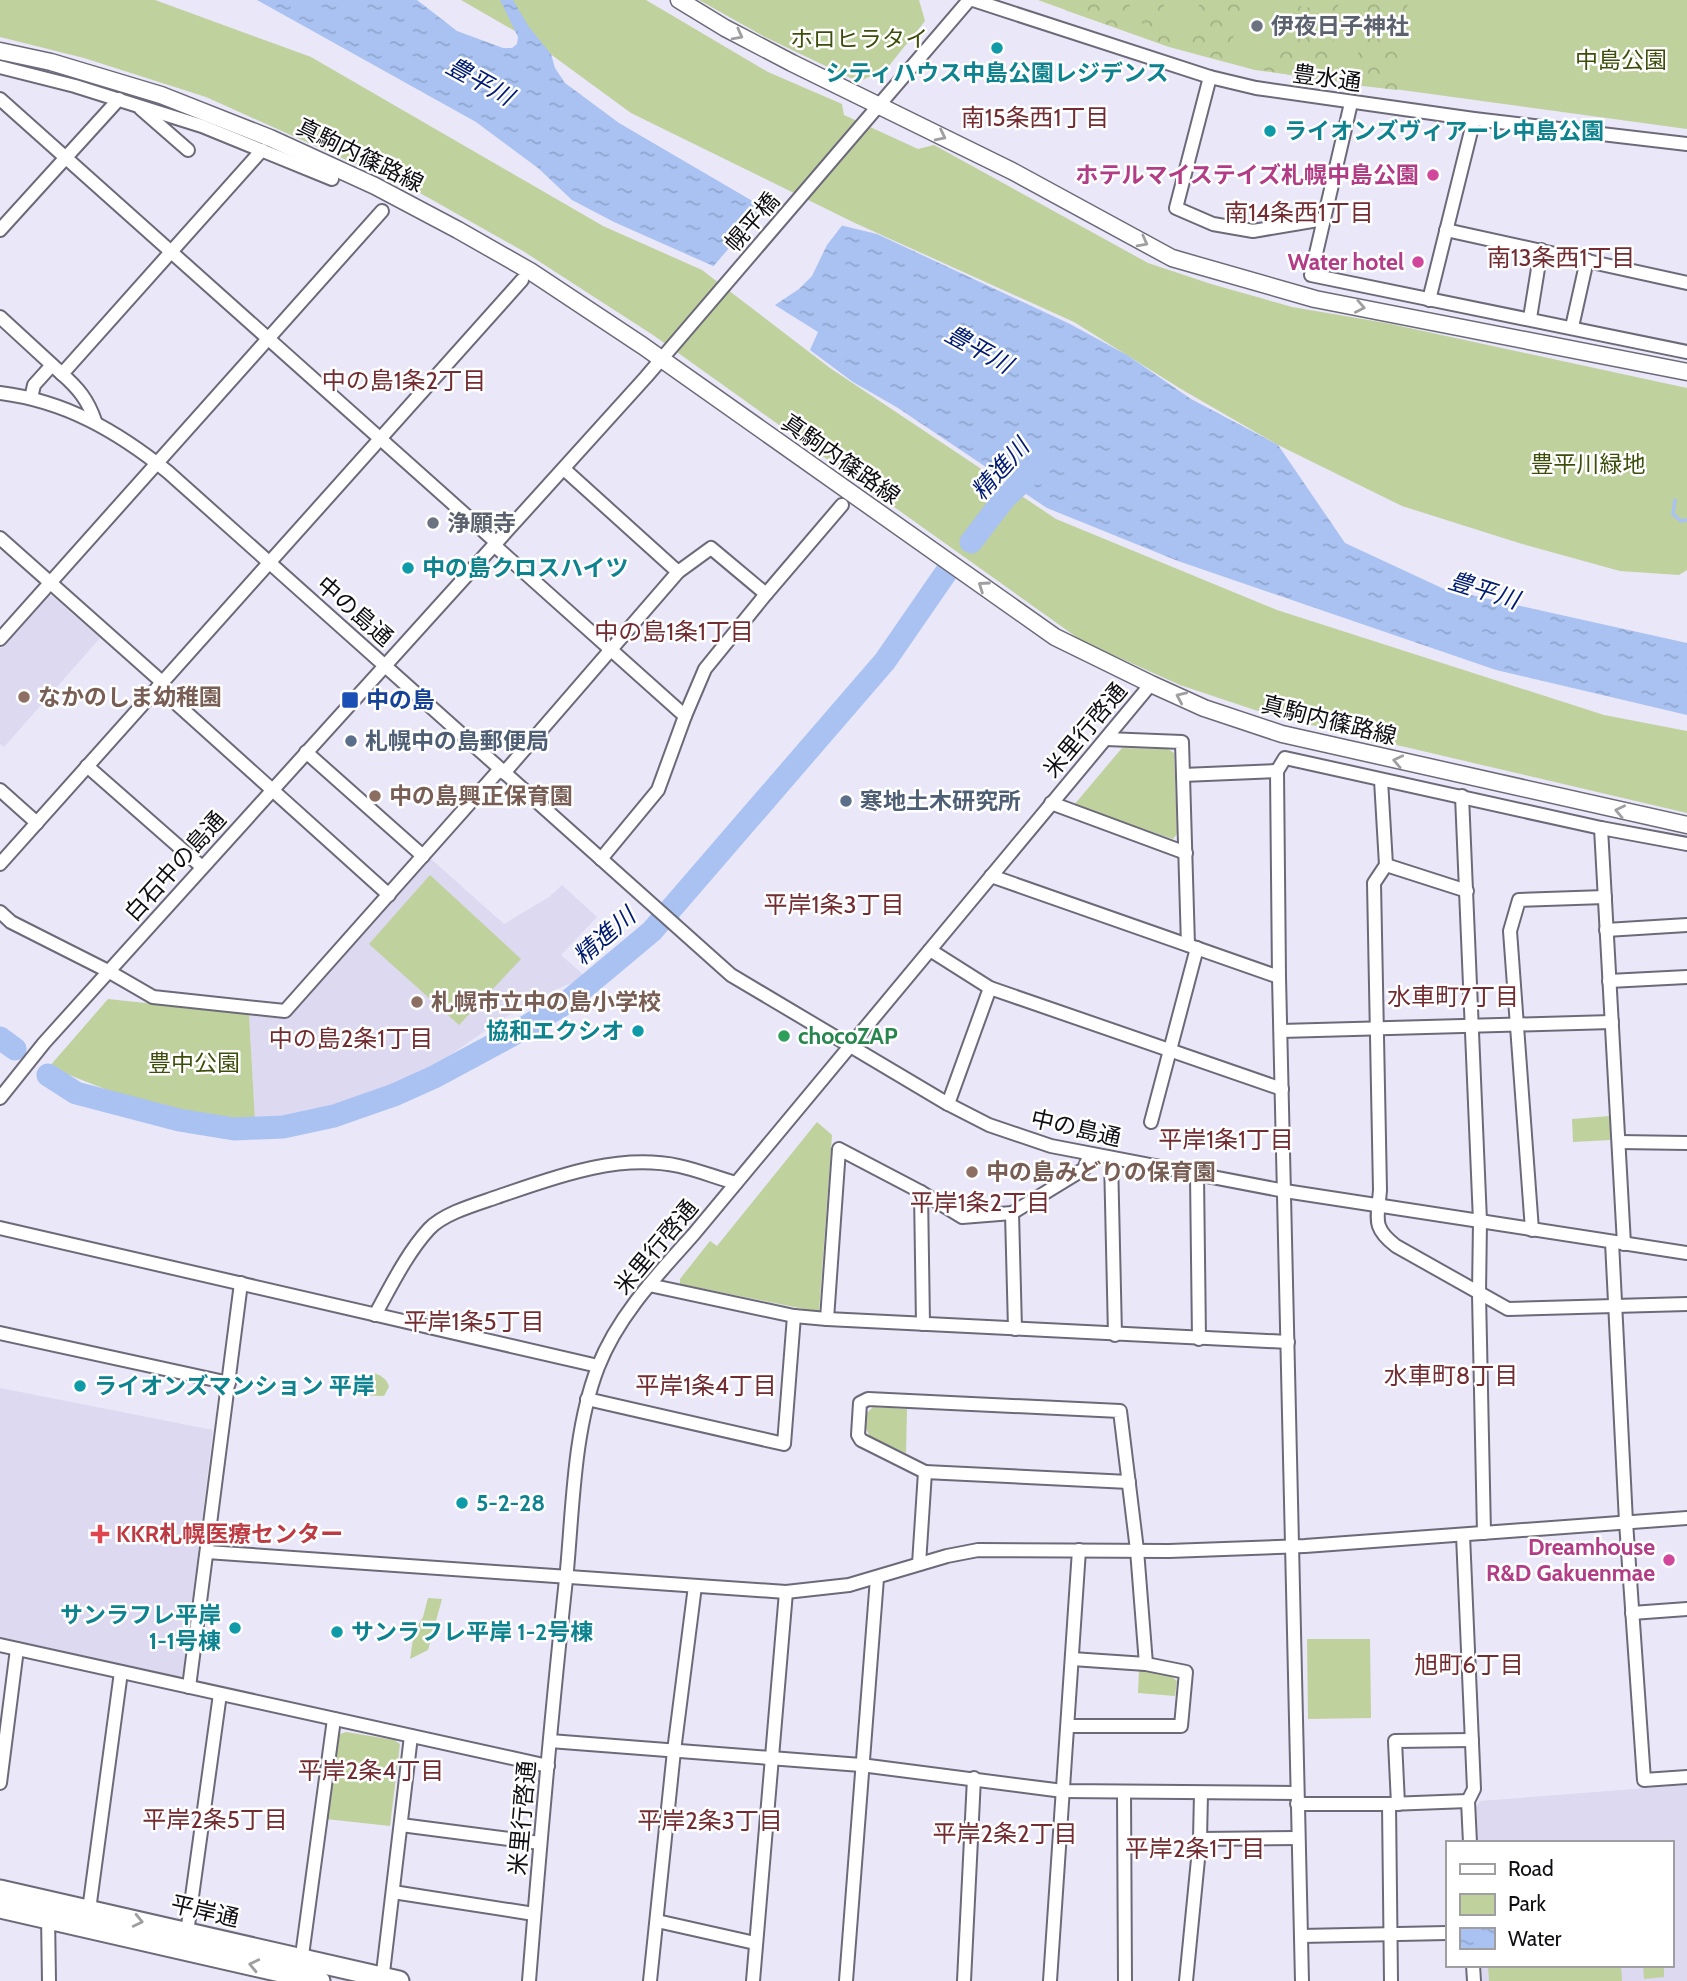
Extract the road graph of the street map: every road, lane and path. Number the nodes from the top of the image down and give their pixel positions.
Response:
1 (679, 0) edge
2 (971, 0) edge
3 (0, 51) edge
4 (0, 67) edge
5 (1210, 77) junction
6 (0, 99) edge
7 (119, 99) junction
8 (1351, 103) junction
9 (136, 104) junction
10 (879, 106) junction
11 (1474, 119) junction
12 (1687, 144) edge
13 (188, 150) dead end
14 (262, 150) junction
15 (65, 158) junction
16 (332, 179) dead end
17 (382, 211) dead end
18 (1324, 219) junction
19 (0, 230) edge
20 (1446, 230) junction
21 (1541, 250) junction
22 (171, 252) junction
23 (1587, 260) junction
24 (522, 280) dead end
25 (1687, 283) edge
26 (1429, 300) junction
27 (0, 317) edge
28 (1530, 318) junction
29 (1572, 327) junction
30 (269, 338) junction
31 (1687, 352) edge
32 (666, 354) junction
33 (57, 369) junction
34 (1687, 372) edge
35 (0, 393) edge
36 (31, 398) junction
37 (95, 421) junction
38 (381, 438) junction
39 (157, 463) junction
40 (564, 469) junction
41 (842, 505) dead end
42 (0, 538) edge
43 (496, 544) junction
44 (269, 562) junction
45 (678, 572) junction
46 (50, 583) junction
47 (766, 594) junction
48 (0, 639) edge
49 (611, 650) junction
50 (385, 665) junction
51 (1151, 684) junction
52 (160, 685) junction
53 (685, 716) junction
54 (1106, 739) junction
55 (306, 752) junction
56 (87, 766) junction
57 (502, 771) junction
58 (1277, 771) junction
59 (1183, 775) junction
60 (1381, 780) junction
61 (0, 790) edge
62 (272, 790) junction
63 (1462, 796) junction
64 (1051, 803) junction
65 (37, 823) junction
66 (1687, 825) edge
67 (1601, 828) junction
68 (1687, 844) edge
69 (1186, 853) junction
70 (423, 856) junction
71 (601, 859) junction
72 (0, 864) edge
73 (1386, 865) junction
74 (202, 867) junction
75 (991, 876) junction
76 (1467, 891) junction
77 (389, 895) junction
78 (1605, 897) junction
79 (0, 912) edge
80 (1687, 925) edge
81 (1606, 930) junction
82 (1192, 947) junction
83 (930, 950) junction
84 (108, 971) junction
85 (1687, 976) edge
86 (1279, 977) junction
87 (1609, 981) junction
88 (990, 988) junction
89 (1612, 1023) junction
90 (1517, 1026) junction
91 (1473, 1027) junction
92 (1377, 1029) junction
93 (1280, 1031) junction
94 (849, 1045) junction
95 (1170, 1050) junction
96 (1282, 1089) junction
97 (0, 1098) edge
98 (948, 1104) junction
99 (1151, 1122) dead end
100 (1619, 1142) junction
101 (1687, 1143) edge
102 (1090, 1154) junction
103 (1111, 1158) junction
104 (1197, 1175) junction
105 (736, 1184) junction
106 (1285, 1191) junction
107 (921, 1192) junction
108 (1379, 1205) junction
109 (1012, 1213) junction
110 (1480, 1221) junction
111 (0, 1228) edge
112 (1532, 1230) junction
113 (1618, 1243) junction
114 (1687, 1253) edge
115 (241, 1283) junction
116 (649, 1285) junction
117 (1479, 1294) junction
118 (1687, 1304) edge
119 (1614, 1306) junction
120 (375, 1315) junction
121 (794, 1316) junction
122 (827, 1319) junction
123 (923, 1324) junction
124 (1015, 1329) junction
125 (0, 1334) edge
126 (1115, 1335) junction
127 (1199, 1339) junction
128 (1287, 1342) junction
129 (598, 1366) junction
130 (229, 1384) junction
131 (587, 1399) junction
132 (925, 1472) junction
133 (1129, 1482) junction
134 (1687, 1518) edge
135 (1626, 1522) junction
136 (1484, 1533) junction
137 (1462, 1535) junction
138 (1292, 1546) junction
139 (1079, 1550) junction
140 (1137, 1550) junction
141 (207, 1552) junction
142 (919, 1564) junction
143 (566, 1576) junction
144 (877, 1578) junction
145 (695, 1586) junction
146 (786, 1592) junction
147 (1687, 1609) edge
148 (1632, 1613) junction
149 (0, 1645) edge
150 (17, 1649) junction
151 (1072, 1659) junction
152 (1146, 1664) junction
153 (121, 1672) junction
154 (189, 1688) junction
155 (220, 1694) junction
156 (334, 1719) junction
157 (1068, 1726) junction
158 (411, 1736) junction
159 (1472, 1740) junction
160 (550, 1741) junction
161 (674, 1751) junction
162 (774, 1758) junction
163 (861, 1765) junction
164 (548, 1766) junction
165 (1687, 1777) edge
166 (974, 1778) junction
167 (0, 1783) edge
168 (1063, 1791) junction
169 (1124, 1792) junction
170 (1201, 1793) junction
171 (1297, 1799) junction
172 (1468, 1801) junction
173 (1393, 1804) junction
174 (401, 1825) junction
175 (1298, 1838) junction
176 (1200, 1839) junction
177 (1469, 1841) edge
178 (540, 1843) junction
179 (0, 1890) edge
180 (393, 1892) junction
181 (0, 1908) edge
182 (50, 1910) junction
183 (89, 1910) junction
184 (534, 1914) junction
185 (657, 1921) junction
186 (1446, 1933) edge
187 (1390, 1934) junction
188 (1301, 1936) junction
189 (186, 1941) junction
190 (755, 1942) junction
191 (299, 1972) edge
192 (388, 1980) edge
193 (49, 1981) edge
194 (320, 1981) edge
195 (528, 1981) edge
196 (650, 1981) edge
197 (753, 1981) edge
198 (846, 1981) edge
199 (964, 1981) edge
200 (1050, 1981) edge
201 (1125, 1981) edge
202 (1186, 1981) edge
203 (1301, 1981) edge
204 (1391, 1981) edge

1 -> 10 main road
2 - 5 street, 豊水通
2 - 10 street
3 - 32 main road, 真駒内篠路線
4 - 7 street
5 - 8 street, 豊水通
5 - 18 street
6 - 15 street
7 - 9 street
7 - 15 street
8 - 11 street, 豊水通
8 - 18 street
9 - 13 street
9 - 14 street
10 - 32 street, 幌平橋
10 -> 34 main road
11 - 12 street, 豊水通
11 - 20 street
14 - 16 street
14 - 22 street
15 - 19 street
15 - 22 street
17 - 30 street
18 - 26 street
20 - 21 street
20 - 26 street
21 - 23 street
21 - 28 street
22 - 30 street
22 - 33 street
23 - 25 street
23 - 29 street
24 - 38 street
26 - 28 street
27 - 33 street
28 - 29 street
29 - 31 street
30 - 38 street
30 - 39 street
32 - 40 street, 幌平橋
51 -> 32 main road, 真駒内篠路線
33 - 36 street
33 - 37 street
35 - 36 street, 中の島通
36 - 37 street, 中の島通
37 - 39 street, 中の島通
38 - 43 street
38 - 44 street
39 - 44 street, 中の島通
39 - 46 street
40 - 43 street, 幌平橋
40 - 45 street
41 - 47 street
42 - 46 street
43 - 49 street
43 - 50 street, 白石中の島通
44 - 50 street, 中の島通
44 - 52 street
45 - 47 street
45 - 49 street
46 - 48 street
46 - 52 street
47 - 53 street
49 - 53 street
49 - 57 street
50 - 55 street, 白石中の島通
50 - 57 street, 中の島通
51 - 54 street, 米里行啓通
66 -> 51 main road, 真駒内篠路線
52 - 56 street
52 - 62 street
53 - 71 street
54 - 59 street
54 - 64 street, 米里行啓通
55 - 62 street, 白石中の島通
55 - 70 street
56 - 65 street
56 - 74 street
57 - 70 street
57 - 71 street, 中の島通
58 - 59 street
58 - 60 street
58 - 86 street
59 - 69 street
60 - 63 street
60 - 73 street
61 - 65 street
62 - 74 street, 白石中の島通
62 - 77 street
63 - 67 street
63 - 76 street
64 - 69 street
64 - 75 street, 米里行啓通
65 - 72 street
67 - 68 street
67 - 78 street
69 - 82 street
70 - 77 street
71 - 94 street, 中の島通
73 - 76 street
73 - 92 street
74 - 84 street, 白石中の島通
75 - 82 street
75 - 83 street, 米里行啓通
76 - 91 street
77 - 84 street
78 - 81 street
78 - 90 street
79 - 84 street
80 - 81 street
81 - 87 street
82 - 86 street
82 - 95 street
83 - 88 street
83 - 94 street, 米里行啓通
84 - 97 street, 白石中の島通
85 - 87 street
86 - 93 street
87 - 89 street
88 - 95 street
88 - 98 street
89 - 90 street
89 - 100 street
90 - 91 street
90 - 112 street
91 - 92 street
91 - 110 street
92 - 93 street
92 - 108 street
93 - 96 street
94 - 98 street, 中の島通
94 - 105 street, 米里行啓通
95 - 96 street
95 - 99 street
96 - 106 street
98 - 102 street, 中の島通
100 - 101 street
100 - 113 street
102 - 103 street, 中の島通
102 - 109 street
103 - 104 street, 中の島通
103 - 126 street
104 - 106 street, 中の島通
104 - 127 street
105 - 116 street, 米里行啓通
105 - 120 street
106 - 108 street, 中の島通
106 - 128 street
107 - 109 street
107 - 122 street
107 - 123 street
108 - 110 street, 中の島通
108 - 117 street
109 - 124 street
110 - 112 street, 中の島通
110 - 117 street
111 - 115 street
112 - 113 street, 中の島通
113 - 114 street, 中の島通
113 - 119 street
115 - 120 street
115 - 130 street
116 - 121 street
116 - 129 street, 米里行啓通
117 - 119 street
117 - 136 street
118 - 119 street
119 - 135 street
120 - 129 street
121 - 122 street
121 - 131 street
122 - 123 street
123 - 124 street
124 - 126 street
125 - 130 street
126 - 127 street
127 - 128 street
128 - 138 street
129 - 131 street, 米里行啓通
130 - 141 street
131 - 143 street, 米里行啓通
132 - 133 street
132 - 133 street
132 - 142 street
133 - 140 street
134 - 135 street
135 - 136 street
135 - 148 street
136 - 137 street
137 - 138 street
137 - 159 street
138 - 140 street
138 - 171 street
139 - 140 street
139 - 142 street
139 - 151 street
140 - 152 street
141 - 143 street
141 - 154 street
142 - 144 street
143 - 145 street
143 - 160 street, 米里行啓通
144 - 146 street
144 - 163 street
145 - 146 street
145 - 161 street
146 - 162 street
147 - 148 street
148 - 165 street
149 - 150 street
150 - 153 street
150 - 167 street
151 - 152 street
151 - 157 street
152 - 157 street
153 - 154 street
153 - 183 street
154 - 155 street
155 - 156 street
155 - 189 street
156 - 158 street
156 - 191 street
157 - 168 street
158 - 164 street
158 - 174 street
159 - 172 street
159 - 173 street
160 - 161 street
160 - 164 street, 米里行啓通
161 - 162 street
161 - 185 street
162 - 163 street
162 - 190 street
163 - 166 street
163 - 198 street
164 - 178 street, 米里行啓通
166 - 168 street
166 - 199 street
168 - 169 street
168 - 200 street
169 - 170 street
169 - 201 street
170 - 171 street
170 - 176 street
171 - 173 street
171 - 175 street
172 - 173 street
172 - 177 street
173 - 187 street
174 - 178 street
174 - 180 street
175 - 176 street
175 - 188 street
176 - 202 street
178 - 184 street, 米里行啓通
179 - 182 highway, 平岸通
180 - 184 street
180 - 192 street
181 - 182 highway, 平岸通
182 - 183 highway, 平岸通
182 - 189 highway, 平岸通
182 - 193 street
183 -> 189 highway, 平岸通
184 - 195 street, 米里行啓通
185 - 190 street
185 - 196 street
186 - 187 street
187 - 188 street
187 - 204 street
188 - 203 street
189 - 191 highway, 平岸通
190 - 197 street
191 - 192 highway, 平岸通
191 - 194 highway, 平岸通

